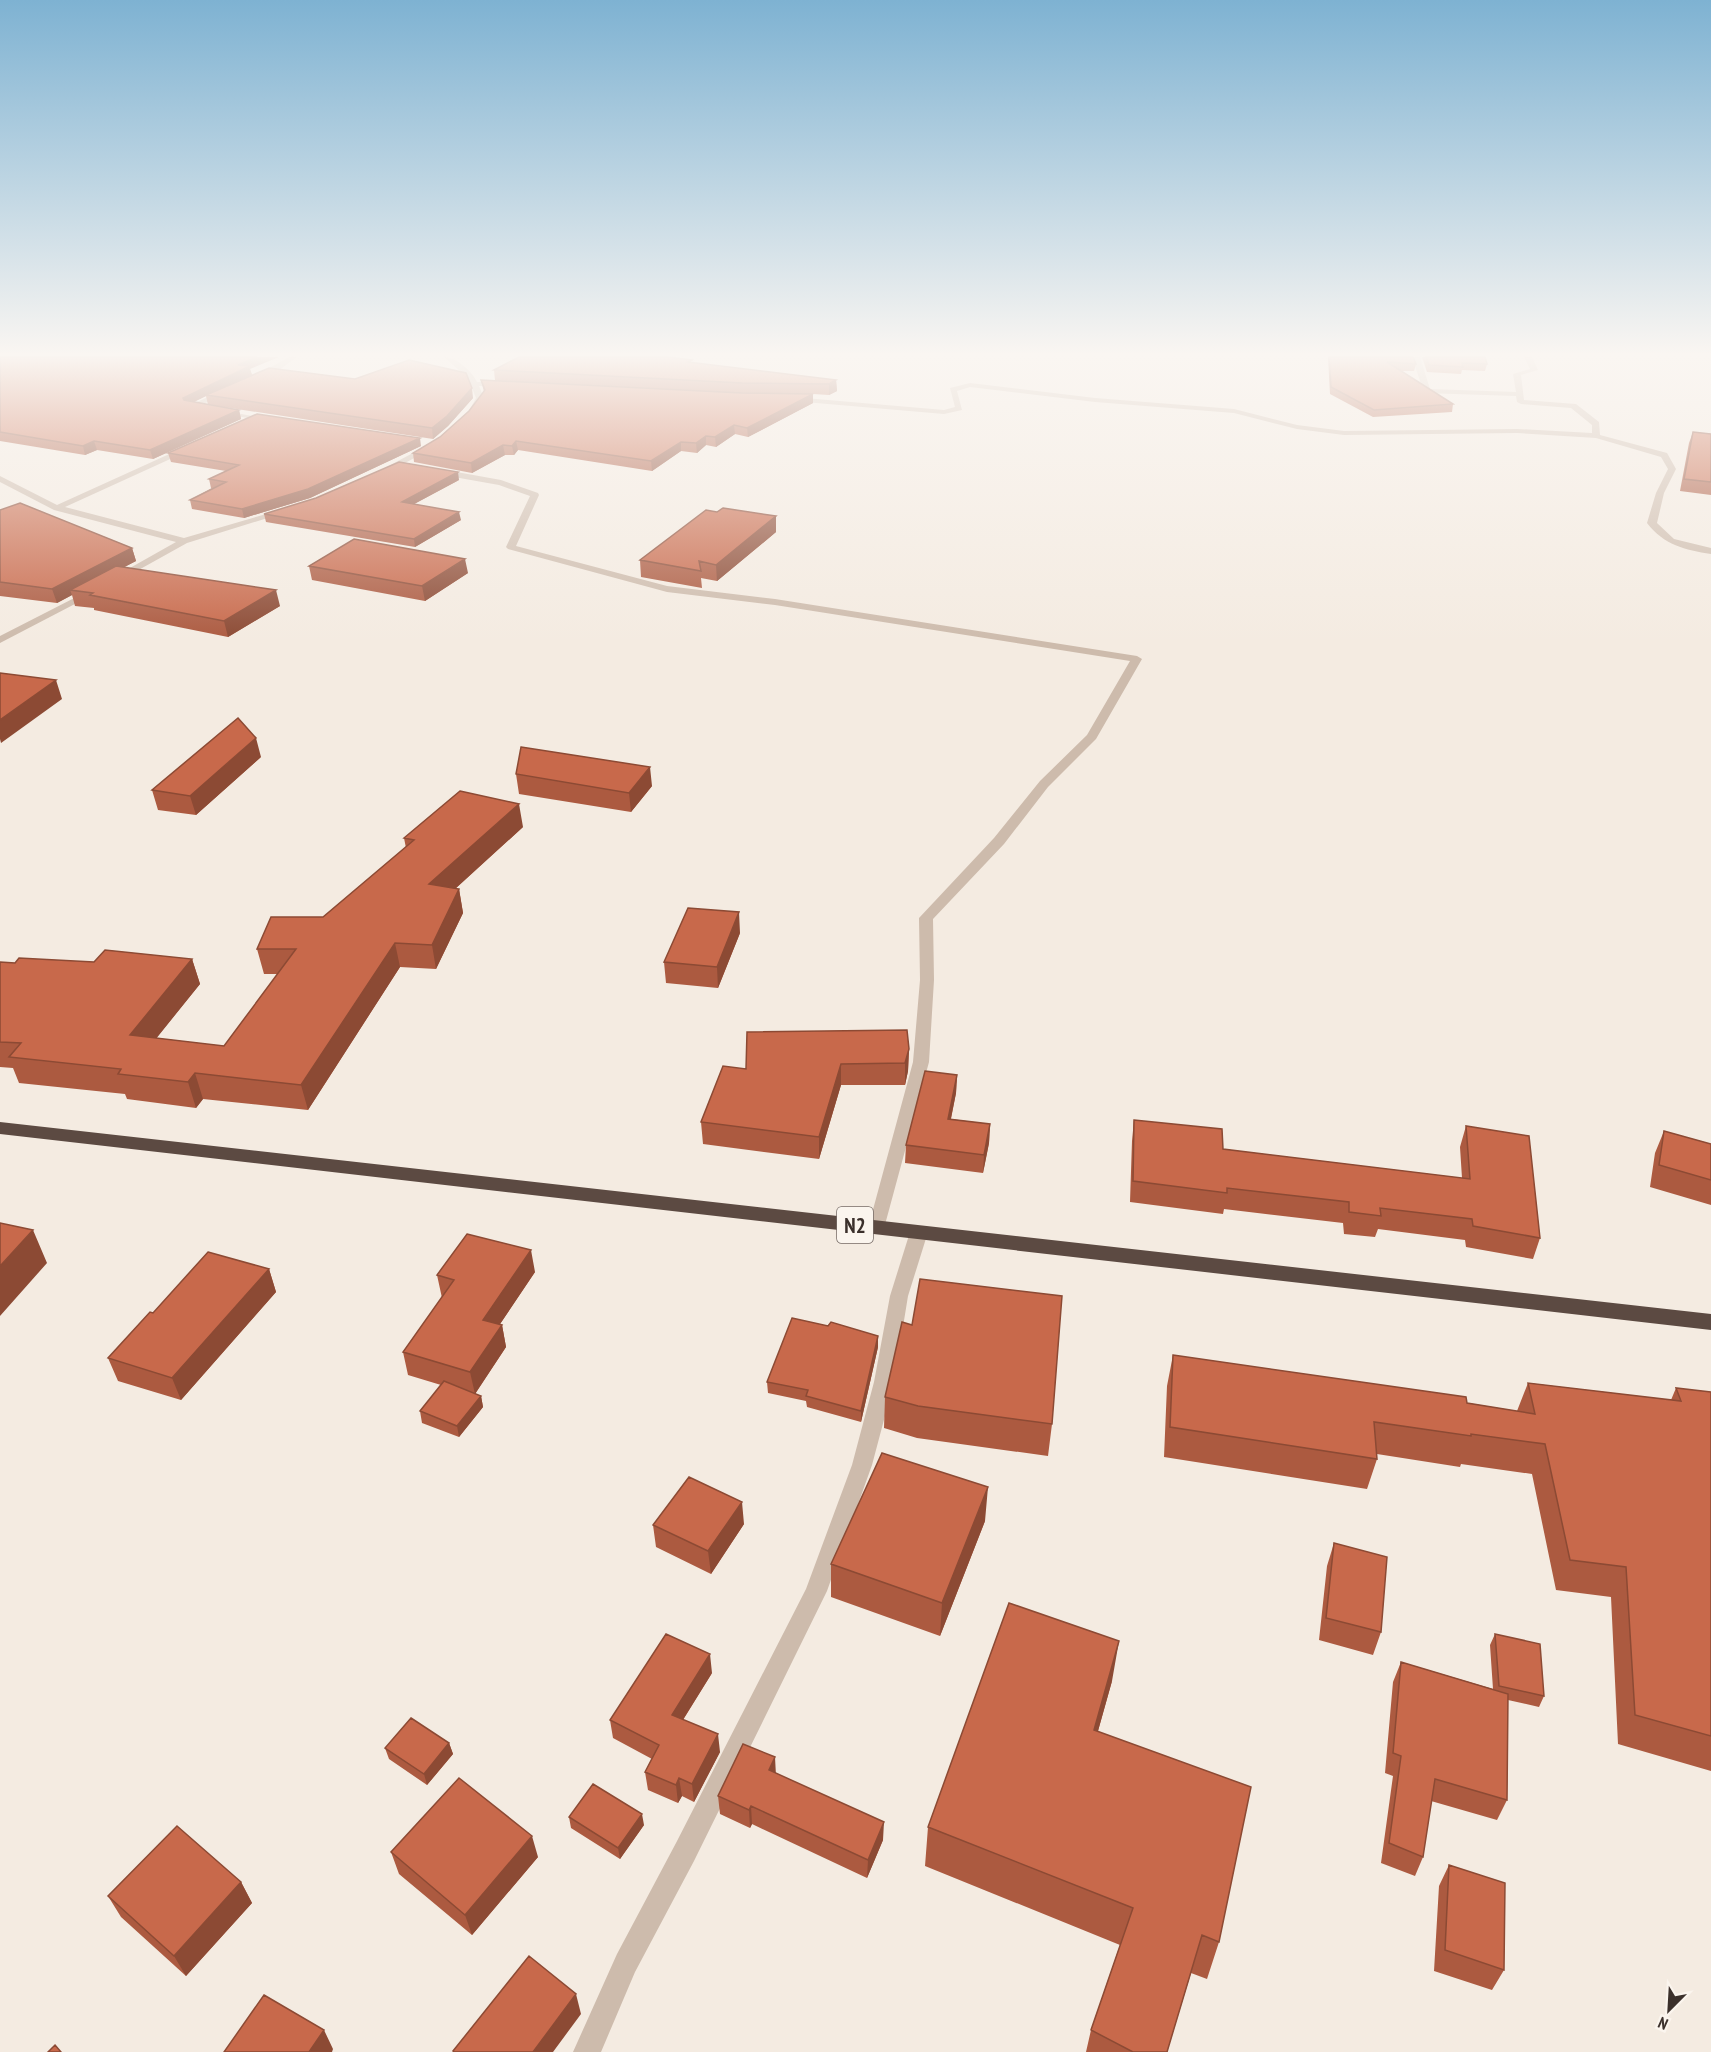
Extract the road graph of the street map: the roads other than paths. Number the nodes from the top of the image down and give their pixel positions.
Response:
1 (178, 453) edge
2 (419, 453) edge
3 (1656, 453) edge
4 (398, 464) junction
5 (377, 474) edge
6 (0, 479) edge
7 (57, 508) junction
8 (294, 508) edge
9 (184, 541) junction
10 (1711, 551) edge
11 (111, 582) edge
12 (100, 588) edge
13 (0, 640) edge
14 (0, 1128) edge
15 (878, 1228) junction
16 (918, 1232) junction
17 (1711, 1322) edge
18 (587, 2052) edge

1 - 7 street
2 - 4 street
3 - 10 street
4 - 5 street
4 - 15 street
6 - 7 street
7 - 9 street
8 - 9 street
9 - 11 street
12 - 13 street
14 - 15 highway, N2
15 - 16 highway, N2
16 - 17 highway, N2
16 - 18 street

